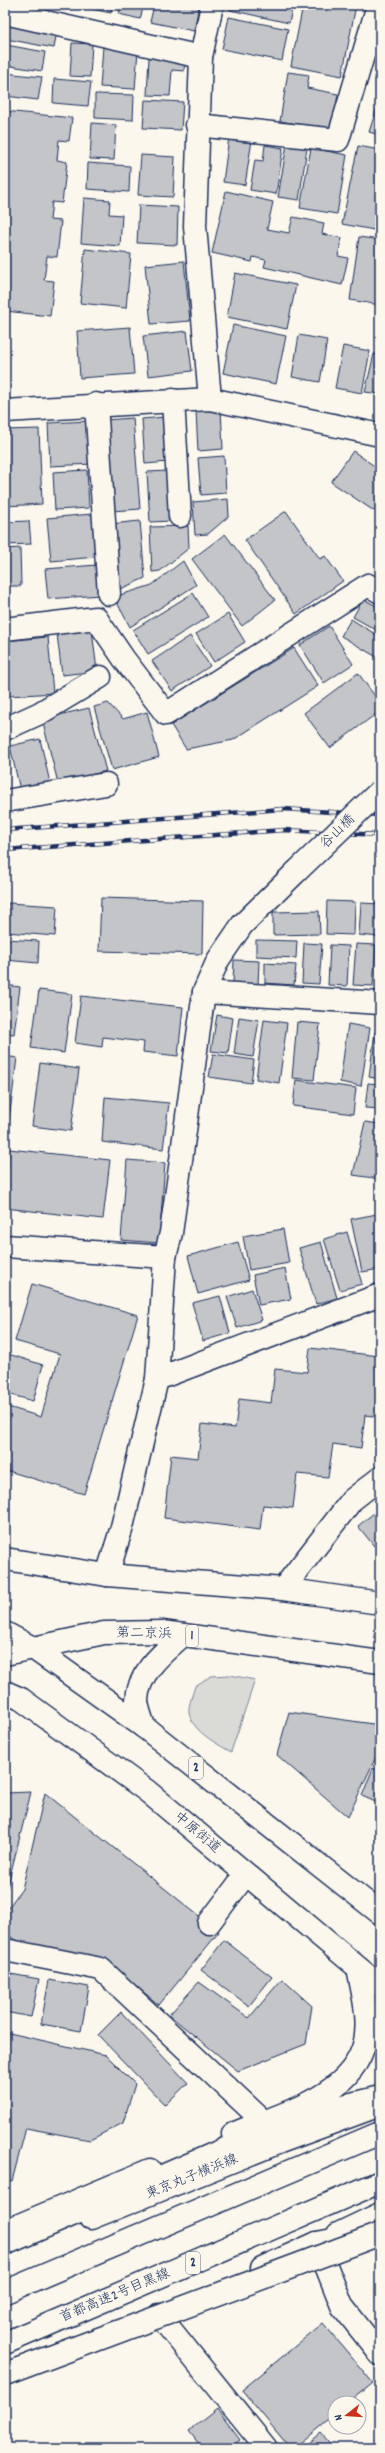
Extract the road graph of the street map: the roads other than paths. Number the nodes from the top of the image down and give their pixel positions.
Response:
1 (212, 5) edge
2 (378, 5) edge
3 (5, 14) edge
4 (201, 57) junction
5 (197, 125) junction
6 (210, 398) junction
7 (173, 400) junction
8 (96, 404) junction
9 (5, 411) edge
10 (380, 435) edge
11 (180, 516) dead end
12 (380, 592) edge
13 (109, 594) dead end
14 (5, 629) edge
15 (100, 677) dead end
16 (5, 729) edge
17 (106, 784) dead end
18 (380, 791) edge
19 (5, 801) edge
20 (204, 992) junction
21 (380, 1003) edge
22 (5, 1246) edge
23 (166, 1257) junction
24 (380, 1295) edge
25 (157, 1380) junction
26 (380, 1478) edge
27 (5, 1559) edge
28 (107, 1575) junction
29 (283, 1589) junction
30 (380, 1603) edge
31 (5, 1633) edge
32 (183, 1635) junction
33 (33, 1648) junction
34 (5, 1654) edge
35 (380, 1662) edge
36 (5, 1692) edge
37 (144, 1727) junction
38 (246, 1874) junction
39 (380, 1913) edge
40 (209, 1923) dead end
41 (5, 1950) edge
42 (358, 1968) junction
43 (380, 1986) edge
44 (380, 2097) edge
45 (380, 2105) edge
46 (264, 2121) junction
47 (380, 2132) edge
48 (380, 2182) edge
49 (380, 2214) edge
50 (5, 2231) edge
51 (380, 2233) edge
52 (5, 2244) edge
53 (317, 2244) junction
54 (5, 2253) edge
55 (5, 2292) edge
56 (159, 2315) junction
57 (5, 2343) edge
58 (380, 2354) edge
59 (5, 2374) edge
60 (5, 2379) edge
61 (266, 2448) edge

1 - 4 main road
2 - 5 main road
3 - 4 main road
4 - 5 main road
5 - 6 main road
6 - 7 main road
6 - 10 main road
7 - 8 main road
7 - 11 main road
8 - 9 main road
8 - 13 main road
12 - 14 main road
15 - 16 main road
17 - 19 main road
18 - 20 main road, 谷山橋, bridge
20 - 21 main road
20 - 23 main road, 谷山橋
22 - 23 main road
23 - 25 main road, 谷山橋
24 - 25 main road
25 - 28 main road, 谷山橋
26 - 29 main road
27 - 28 main road
28 - 29 main road
29 - 30 main road
31 - 33 main road, 2
32 - 33 main road, 第二京浜 / 1
32 - 35 main road, 第二京浜 / 1
32 - 37 main road
33 - 34 main road, 第二京浜 / 1
33 - 37 main road, 2
36 - 38 main road, 中原街道
37 - 39 main road, 2
38 - 40 main road
38 - 42 main road, 中原街道
41 - 46 main road
42 - 43 main road, 中原街道
42 - 46 main road
44 - 52 main road
45 - 54 main road, 東京丸子横浜線
46 - 50 main road
47 - 55 main road
48 - 57 main road, 首都高速2号目黒線 / 2
49 - 53 main road, 2
51 - 53 main road, 2
51 - 59 main road, 2, bridge
53 - 56 main road, 2
53 - 58 main road
56 - 60 main road, 2
56 - 61 main road

